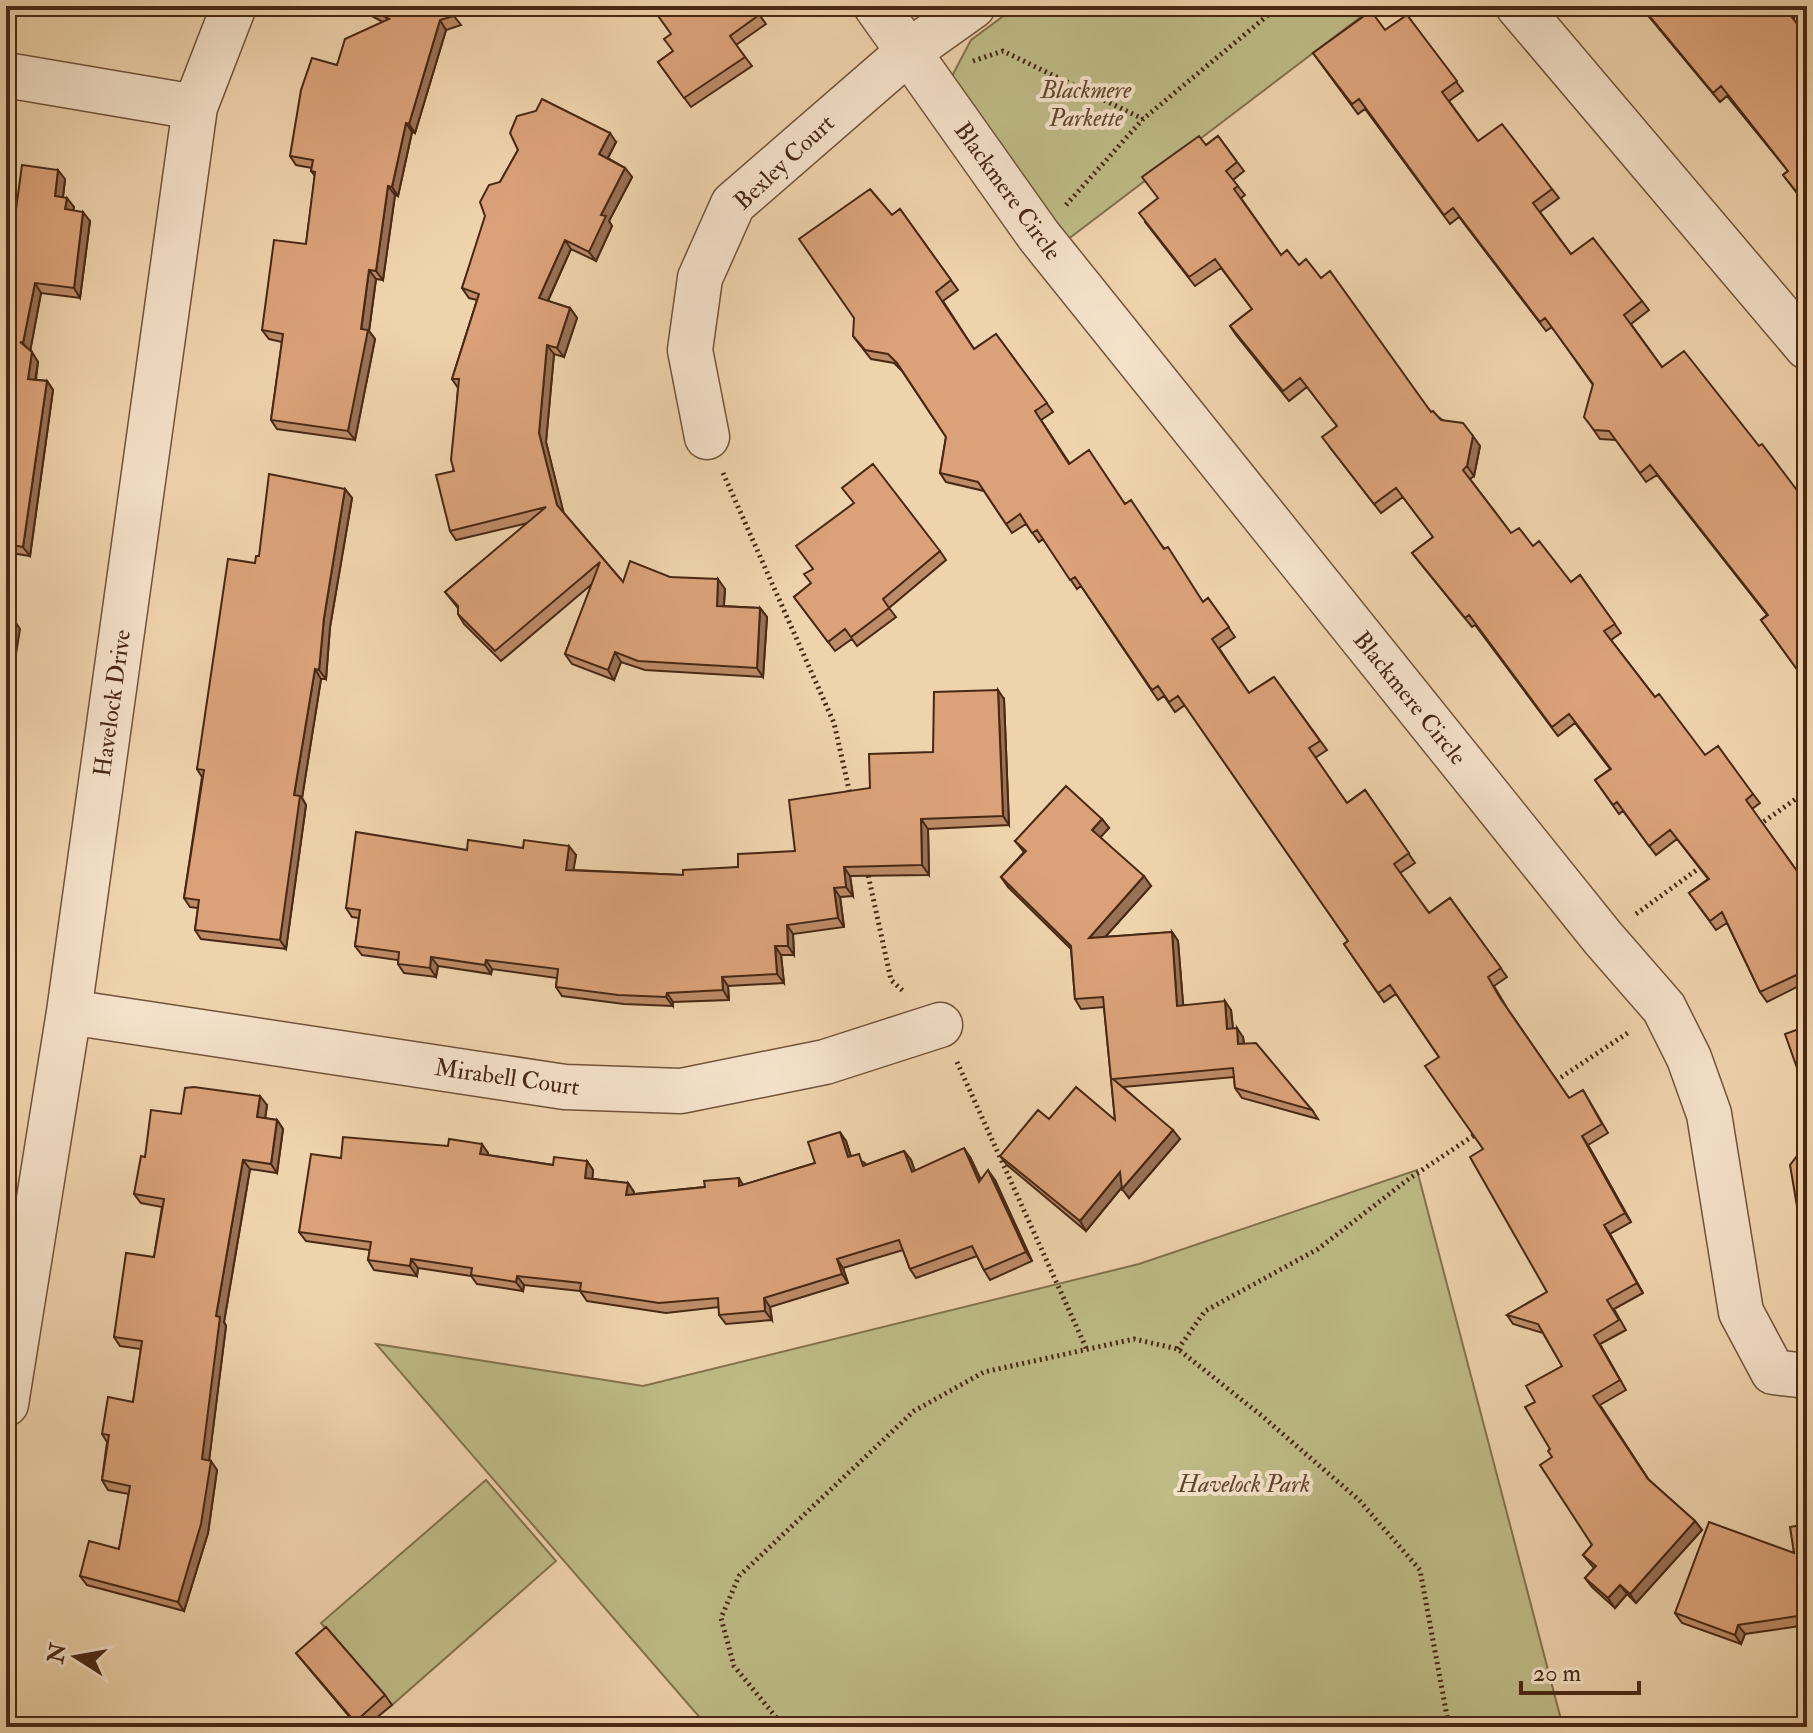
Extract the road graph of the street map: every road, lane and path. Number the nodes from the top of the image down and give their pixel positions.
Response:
1 (234, 6) edge
2 (876, 6) edge
3 (973, 6) edge
4 (1279, 6) edge
5 (1518, 6) edge
6 (907, 53) junction
7 (6, 75) edge
8 (195, 107) junction
9 (1143, 119) junction
10 (1039, 236) junction
11 (1807, 347) edge
12 (707, 437) joint
13 (1807, 791) edge
14 (851, 798) edge
15 (1756, 828) edge
16 (864, 859) edge
17 (1705, 865) edge
18 (1603, 938) junction
19 (1664, 1008) junction
20 (69, 1012) junction
21 (940, 1025) junction
22 (1550, 1085) edge
23 (1486, 1127) edge
24 (1178, 1349) junction
25 (1087, 1350) junction
26 (1807, 1376) edge
27 (6, 1404) edge
28 (784, 1727) edge
29 (1449, 1727) edge

1 - 8 street, Havelock Drive
2 - 6 street, Blackmere Circle
3 - 6 street
4 - 9 path
5 - 11 street
6 - 9 path
6 - 10 street, Blackmere Circle
6 - 12 street, Bexley Court
7 - 8 street
8 - 20 street, Havelock Drive
9 - 10 path
10 - 18 street, Blackmere Circle
12 - 14 path
13 - 15 path
16 - 21 path
17 - 18 path
18 - 19 street, Blackmere Circle
19 - 22 path
19 - 26 street, Blackmere Circle
20 - 21 street, Mirabell Court
20 - 27 street, Havelock Drive
21 - 25 path
23 - 24 path
24 - 25 path
24 - 29 path
25 - 28 path

